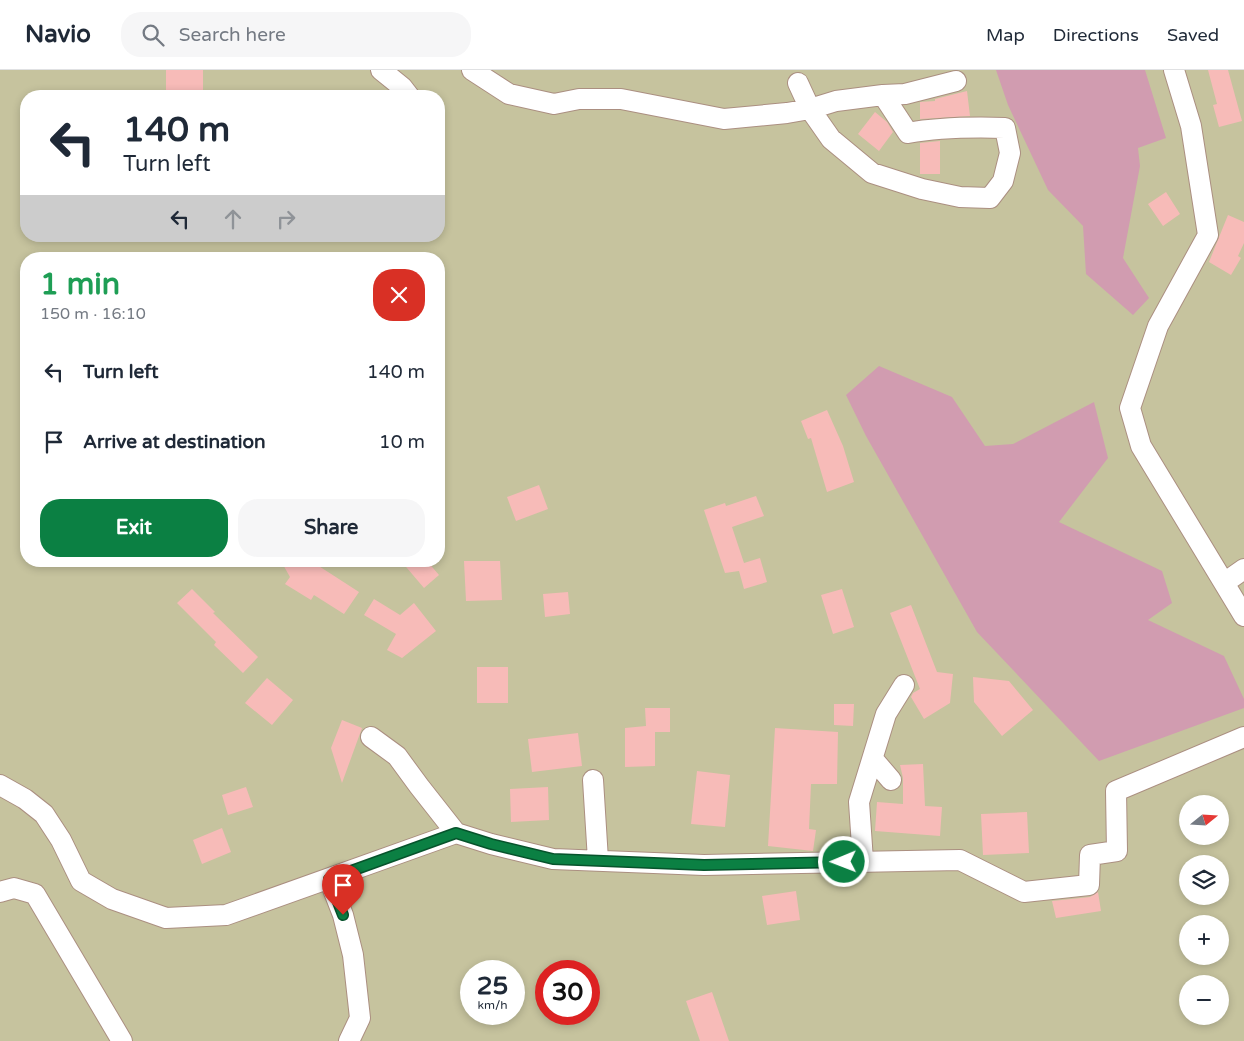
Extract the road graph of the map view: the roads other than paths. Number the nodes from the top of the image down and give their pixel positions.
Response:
1 (381, 70) edge
2 (472, 70) edge
3 (1174, 70) edge
4 (956, 81) dead end
5 (798, 83) dead end
6 (404, 90) edge
7 (883, 95) junction
8 (810, 109) junction
9 (1244, 569) edge
10 (1224, 583) junction
11 (1244, 616) edge
12 (904, 685) dead end
13 (370, 737) dead end
14 (1244, 737) edge
15 (873, 759) junction
16 (593, 780) dead end
17 (891, 780) dead end
18 (0, 785) edge
19 (456, 833) junction
20 (598, 860) junction
21 (863, 861) junction
22 (329, 879) junction
23 (0, 892) edge
24 (122, 1041) edge
25 (350, 1041) edge

1 - 6 street
2 - 8 street
3 - 10 street
4 - 7 street
5 - 8 street
7 - 8 street
7 - 8 street
9 - 10 street
10 - 11 street
12 - 15 street
13 - 19 street
14 - 21 street
15 - 17 street
15 - 21 street
16 - 20 street
18 - 22 street
19 - 20 street
19 - 22 street
20 - 21 street
22 - 25 street
23 - 24 street

